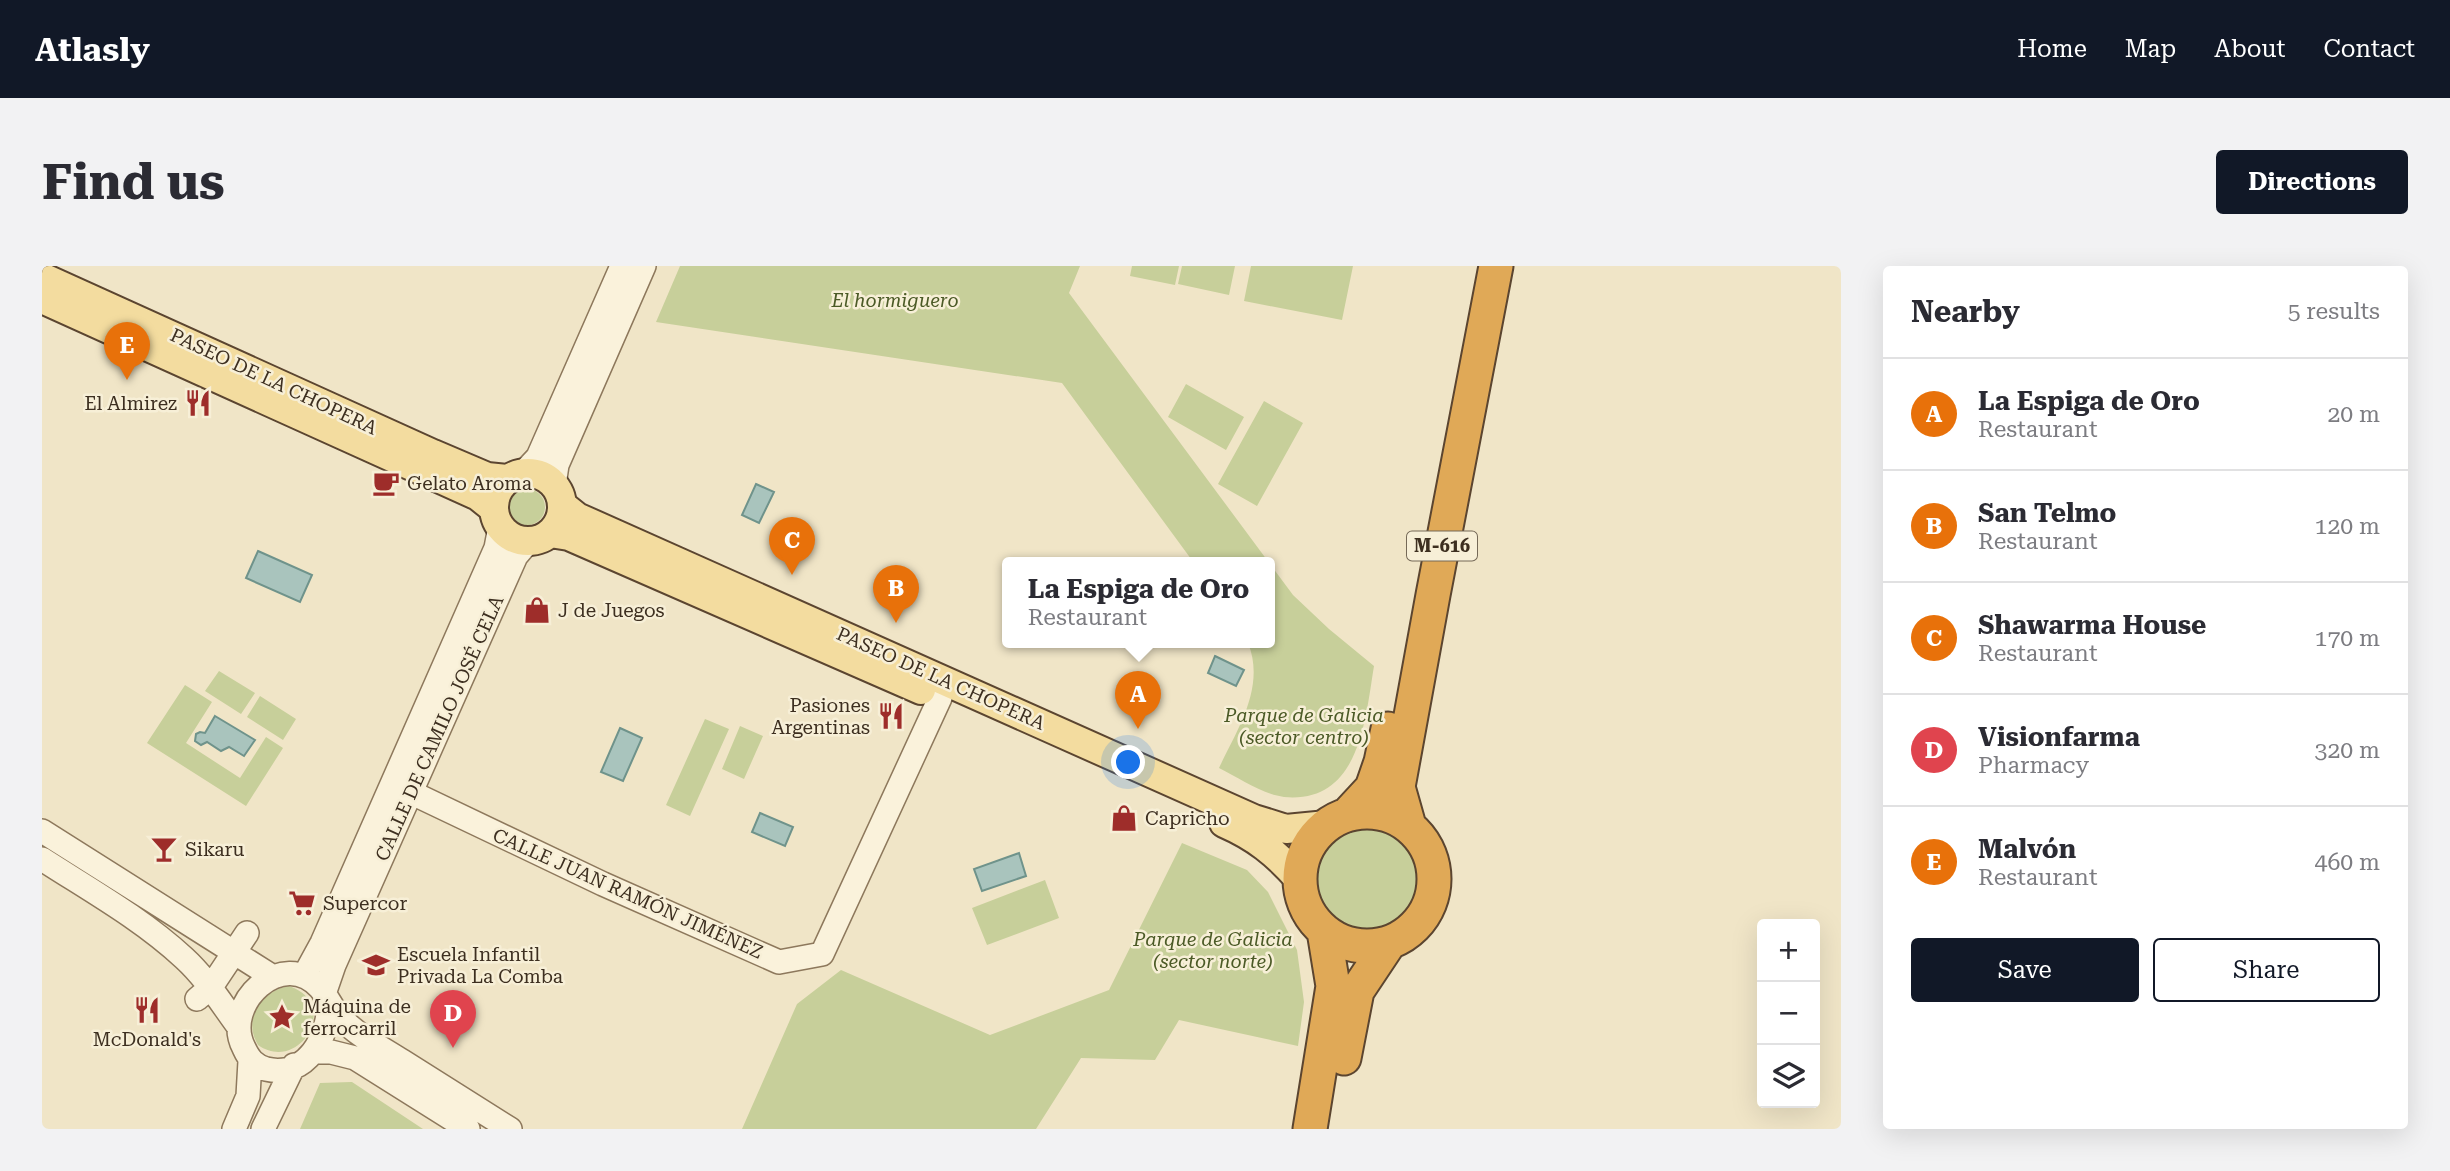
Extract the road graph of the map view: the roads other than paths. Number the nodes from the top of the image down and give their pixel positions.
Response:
1 (622, 266) edge
2 (644, 266) edge
3 (1474, 266) edge
4 (1496, 266) edge
5 (42, 276) edge
6 (42, 299) edge
7 (515, 476) junction
8 (558, 495) junction
9 (496, 518) junction
10 (539, 538) junction
11 (940, 698) junction
12 (410, 792) junction
13 (1337, 820) junction
14 (1409, 826) junction
15 (42, 831) edge
16 (42, 859) edge
17 (1299, 879) junction
18 (1324, 931) junction
19 (241, 943) junction
20 (1389, 943) junction
21 (273, 976) junction
22 (304, 976) junction
23 (204, 993) junction
24 (327, 998) junction
25 (238, 1026) junction
26 (314, 1052) junction
27 (357, 1059) junction
28 (250, 1061) junction
29 (294, 1066) junction
30 (234, 1129) edge
31 (263, 1129) edge
32 (468, 1129) edge
33 (510, 1129) edge
34 (1310, 1129) edge
35 (1331, 1129) edge

1 - 7 street
2 - 8 street
3 - 13 highway, M-616
4 - 14 highway, M-616
5 - 7 main road, PASEO DE LA CHOPERA
6 - 9 main road, PASEO DE LA CHOPERA
7 - 8 main road
7 - 9 main road
8 - 10 main road
8 - 13 main road, PASEO DE LA CHOPERA
9 - 10 main road
9 - 22 street, CALLE DE CAMILO JOSÉ CELA
10 - 11 main road, PASEO DE LA CHOPERA
10 - 12 street, CALLE DE CAMILO JOSÉ CELA
11 - 12 street, CALLE JUAN RAMÓN JIMÉNEZ
11 - 17 main road, PASEO DE LA CHOPERA
12 - 24 street, CALLE DE CAMILO JOSÉ CELA
13 - 14 highway
13 - 17 highway, M-616
14 - 20 highway, M-616
15 - 19 street
16 - 23 street
17 - 18 highway
18 - 20 highway
18 - 34 highway
19 - 21 street
19 - 23 street
20 - 35 highway, M-616
21 - 22 street
21 - 25 street
22 - 24 street
23 - 25 street
24 - 26 street
24 - 27 street
25 - 28 street
26 - 27 street
26 - 29 street
27 - 32 street
27 - 33 street
28 - 29 street
28 - 30 street
29 - 31 street

